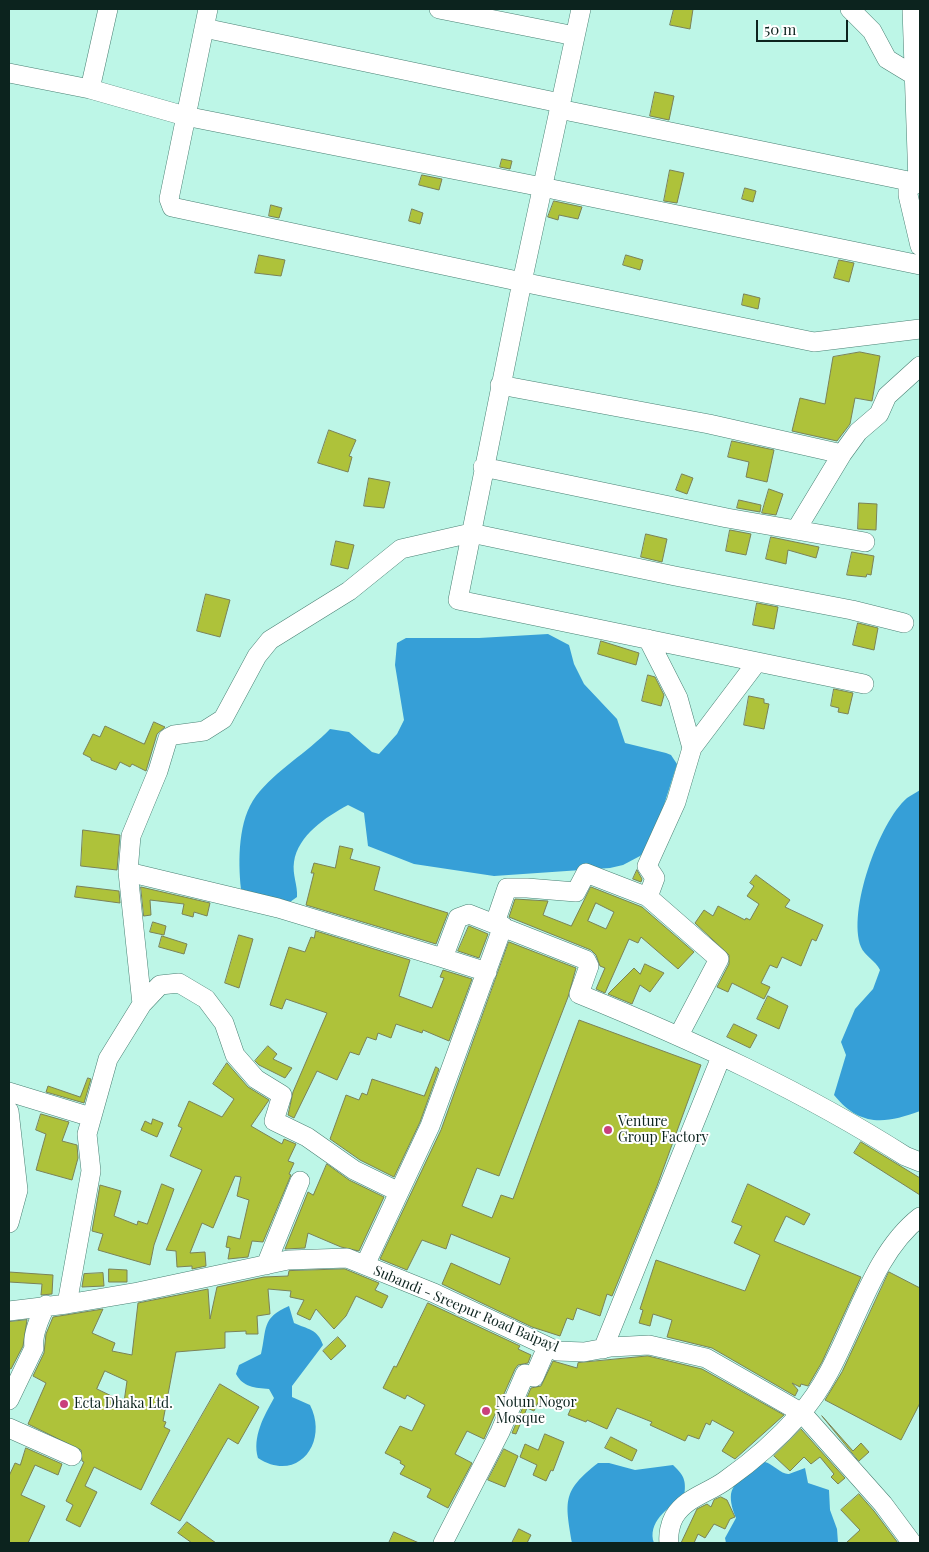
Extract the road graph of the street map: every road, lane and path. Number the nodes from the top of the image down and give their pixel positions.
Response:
1 (108, 9) edge
2 (208, 9) edge
3 (439, 9) edge
4 (581, 9) edge
5 (850, 9) edge
6 (912, 9) edge
7 (204, 28) junction
8 (575, 36) junction
9 (9, 73) edge
10 (915, 76) junction
11 (90, 89) junction
12 (560, 106) junction
13 (185, 116) junction
14 (918, 183) junction
15 (542, 187) junction
16 (920, 246) edge
17 (920, 266) edge
18 (522, 282) junction
19 (920, 329) edge
20 (920, 366) edge
21 (500, 385) junction
22 (842, 454) junction
23 (484, 467) junction
24 (796, 530) junction
25 (471, 533) junction
26 (865, 542) dead end
27 (904, 623) dead end
28 (648, 640) junction
29 (757, 662) junction
30 (864, 684) dead end
31 (692, 748) junction
32 (128, 872) junction
33 (648, 897) junction
34 (499, 925) junction
35 (443, 958) junction
36 (487, 972) junction
37 (142, 1004) junction
38 (679, 1035) junction
39 (721, 1057) junction
40 (9, 1092) edge
41 (9, 1111) edge
42 (91, 1117) junction
43 (920, 1162) edge
44 (300, 1181) dead end
45 (399, 1192) junction
46 (920, 1217) edge
47 (9, 1223) edge
48 (266, 1265) junction
49 (365, 1265) junction
50 (67, 1304) junction
51 (46, 1305) junction
52 (9, 1310) edge
53 (547, 1347) junction
54 (603, 1349) junction
55 (9, 1400) edge
56 (802, 1413) junction
57 (9, 1428) edge
58 (72, 1456) dead end
59 (443, 1543) edge
60 (668, 1543) edge
61 (912, 1543) edge

1 - 11 street
2 - 7 street
3 - 8 street
4 - 8 street
5 - 10 street
6 - 10 street
7 - 12 street
7 - 13 street
8 - 12 street
9 - 11 street
10 - 14 street
11 - 13 street
12 - 14 street
12 - 15 street
13 - 15 street
13 - 18 street
14 - 16 street
15 - 17 street
15 - 18 street
18 - 19 street
18 - 21 street
20 - 22 street
21 - 22 street
21 - 23 street
22 - 24 street
23 - 24 street
23 - 25 street
24 - 26 street
25 - 27 street
25 - 28 street
25 - 32 street
28 - 29 street
28 - 31 street
29 - 30 street
29 - 31 street
31 - 33 street
32 - 35 street
32 - 37 street
33 - 34 street
33 - 38 street
34 - 35 street
34 - 36 street
34 - 38 street
35 - 36 street
36 - 45 street
37 - 42 street
37 - 45 street
38 - 39 street
39 - 43 street
39 - 54 street
40 - 42 street
41 - 47 street
42 - 50 street
44 - 48 street
45 - 49 street
46 - 56 street
48 - 49 street, Subandi - Sreepur Road Baipayl
48 - 50 street, Subandi - Sreepur Road Baipayl
49 - 53 street, Subandi - Sreepur Road Baipayl
50 - 51 street, Subandi - Sreepur Road Baipayl
51 - 52 street, Subandi - Sreepur Road Baipayl
51 - 55 street
53 - 54 street, Subandi - Sreepur Road Baipayl
53 - 59 street
54 - 56 street, Subandi - Sreepur Road Baipayl
56 - 60 street
56 - 61 street, Subandi - Sreepur Road Baipayl
57 - 58 street

